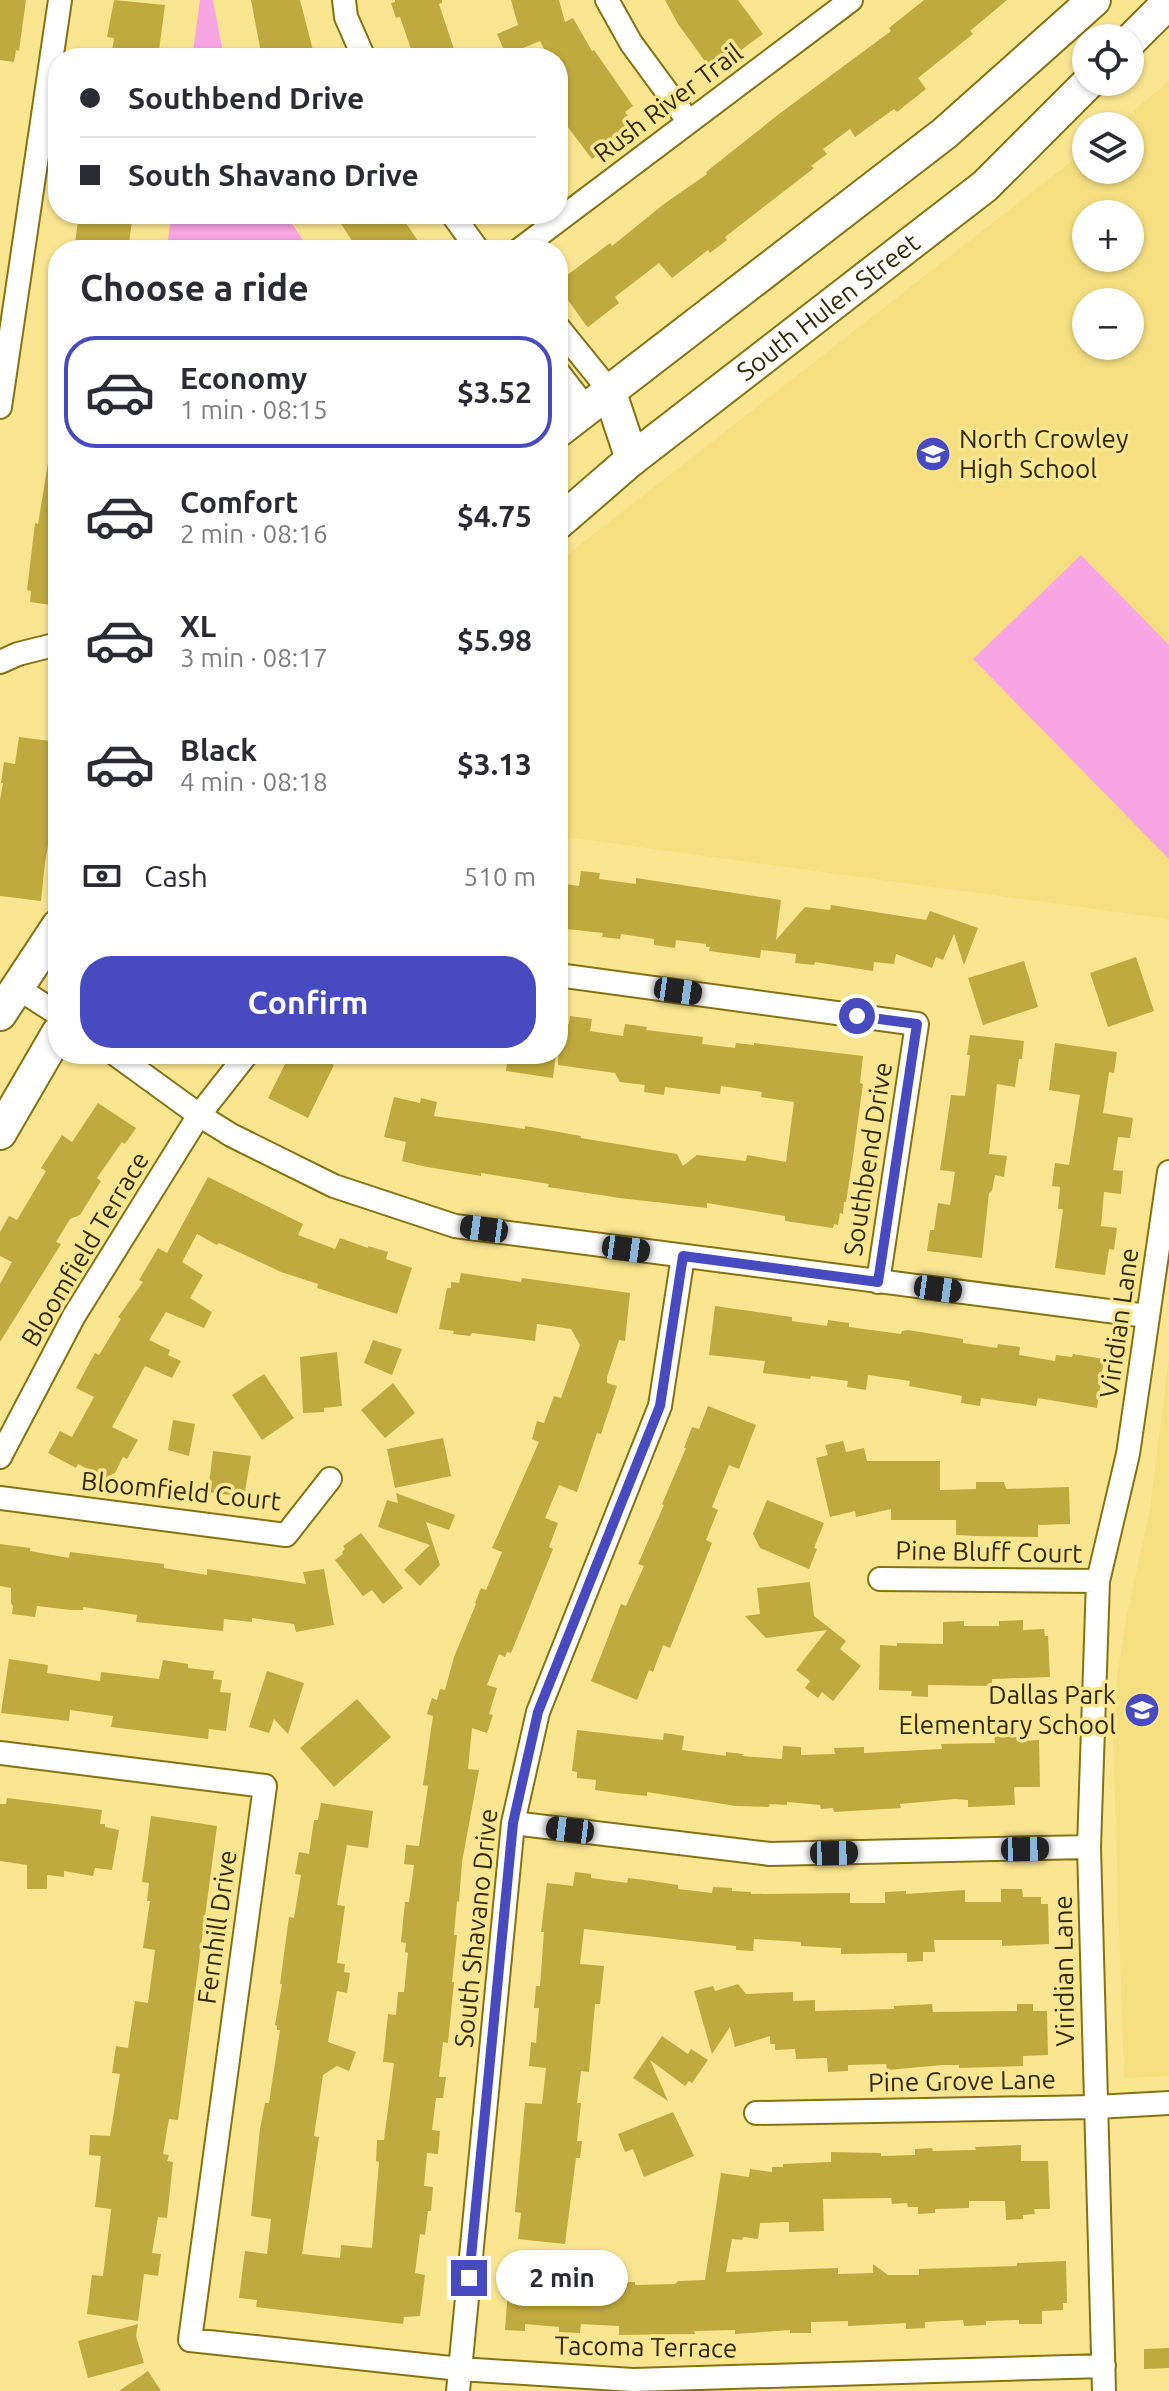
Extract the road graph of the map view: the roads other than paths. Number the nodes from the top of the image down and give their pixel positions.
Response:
1 (60, 0) edge
2 (344, 0) edge
3 (607, 0) edge
4 (851, 0) edge
5 (1094, 0) edge
6 (1169, 2) edge
7 (1144, 27) edge
8 (53, 48) edge
9 (360, 48) edge
10 (48, 81) edge
11 (1075, 96) edge
12 (689, 122) junction
13 (568, 213) edge
14 (554, 224) edge
15 (532, 240) edge
16 (568, 345) edge
17 (568, 379) edge
18 (598, 399) junction
19 (0, 407) edge
20 (568, 423) edge
21 (632, 459) junction
22 (568, 514) edge
23 (48, 646) edge
24 (0, 662) edge
25 (48, 941) edge
26 (568, 976) edge
27 (8, 1001) edge
28 (48, 1011) edge
29 (48, 1050) edge
30 (129, 1064) edge
31 (239, 1064) edge
32 (199, 1115) junction
33 (0, 1133) edge
34 (1169, 1172) edge
35 (683, 1256) junction
36 (878, 1282) junction
37 (1147, 1316) junction
38 (0, 1457) edge
39 (330, 1479) dead end
40 (0, 1498) edge
41 (880, 1579) dead end
42 (1098, 1581) junction
43 (0, 1753) edge
44 (513, 1823) junction
45 (1089, 1847) junction
46 (1169, 2103) edge
47 (1096, 2107) junction
48 (756, 2113) dead end
49 (190, 2340) joint
50 (1104, 2366) junction
51 (459, 2380) edge
52 (1104, 2391) edge

1 - 8 street
2 - 9 street
3 - 12 street
4 - 12 street, Rush River Trail
5 - 18 main road
6 - 7 main road
10 - 19 street
11 - 21 main road, South Hulen Street
12 - 13 street, Rush River Trail
14 - 15 street, Rush River Trail
16 - 18 street
17 - 18 street
18 - 20 main road
18 - 21 main road
21 - 22 main road, South Hulen Street
23 - 24 street
25 - 27 main road
26 - 36 street, Southbend Drive
27 - 28 street
29 - 33 main road
30 - 32 street
31 - 32 street
32 - 35 street
32 - 38 street, Bloomfield Terrace
34 - 37 street, Viridian Lane
35 - 36 street
35 - 44 street, South Shavano Drive
36 - 37 street
37 - 42 street, Viridian Lane
39 - 40 street, Bloomfield Court
41 - 42 street, Pine Bluff Court
42 - 45 street, Viridian Lane
43 - 49 street, Fernhill Drive
44 - 45 street
44 - 51 street, South Shavano Drive
45 - 47 street, Viridian Lane
46 - 47 street, Pine Grove Lane
47 - 48 street, Pine Grove Lane
47 - 50 street, Viridian Lane
49 - 51 street, Tacoma Terrace
50 - 51 street, Tacoma Terrace
50 - 52 street, Viridian Lane

